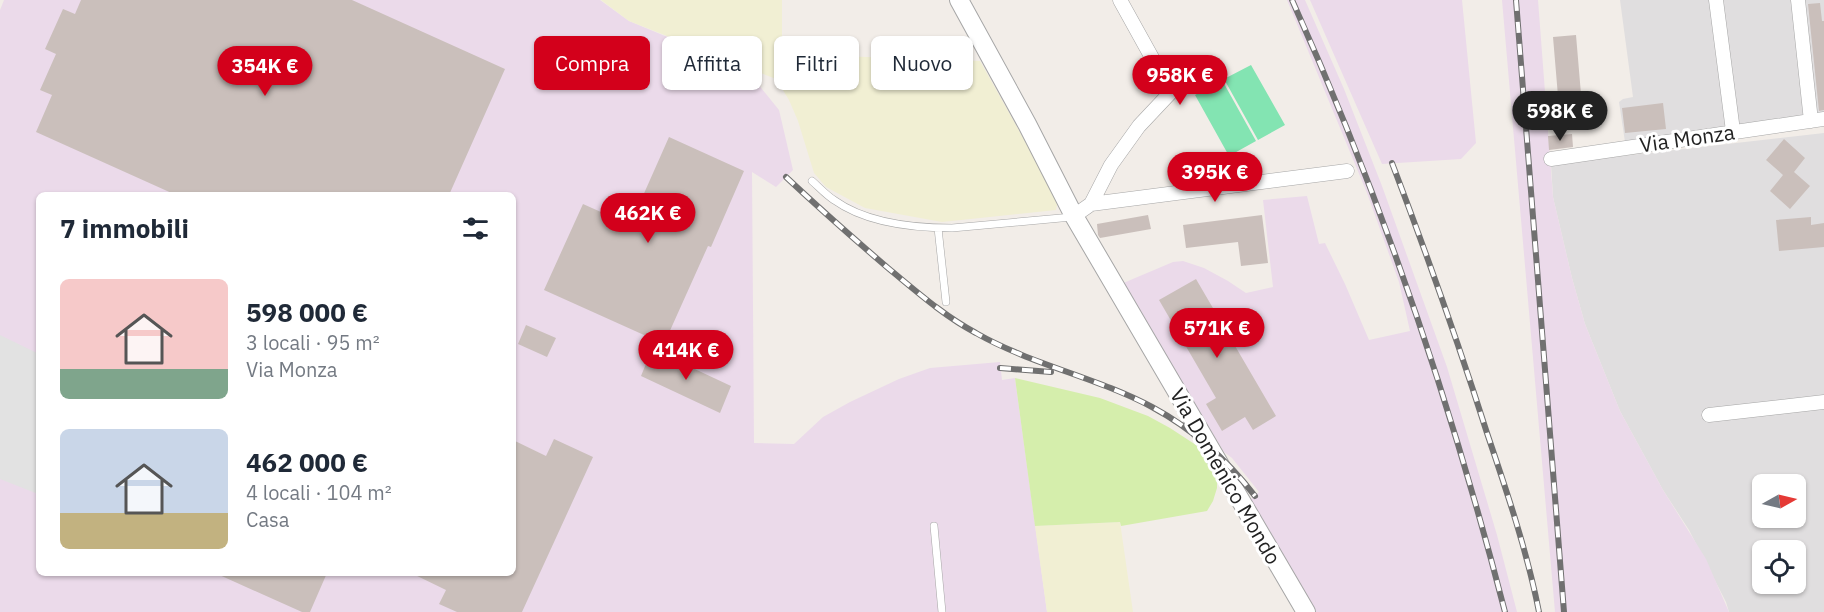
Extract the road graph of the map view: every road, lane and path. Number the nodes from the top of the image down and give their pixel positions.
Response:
1 (959, 0) edge
2 (1120, 0) edge
3 (1716, 0) edge
4 (1798, 0) edge
5 (1818, 120) edge
6 (1733, 131) junction
7 (1551, 159) dead end
8 (1347, 171) dead end
9 (812, 181) dead end
10 (1091, 204) junction
11 (1074, 216) junction
12 (938, 228) junction
13 (945, 302) dead end
14 (1824, 402) edge
15 (1709, 415) dead end
16 (934, 526) dead end
17 (942, 612) edge
18 (1306, 612) edge

1 - 11 street, Via Domenico Mondo
2 - 10 street
3 - 6 street
4 - 5 street
5 - 6 street, Via Monza
6 - 7 street, Via Monza
8 - 10 street
9 - 12 lane
10 - 11 street
11 - 12 lane
11 - 18 street, Via Domenico Mondo
12 - 13 lane
14 - 15 street
16 - 17 lane

